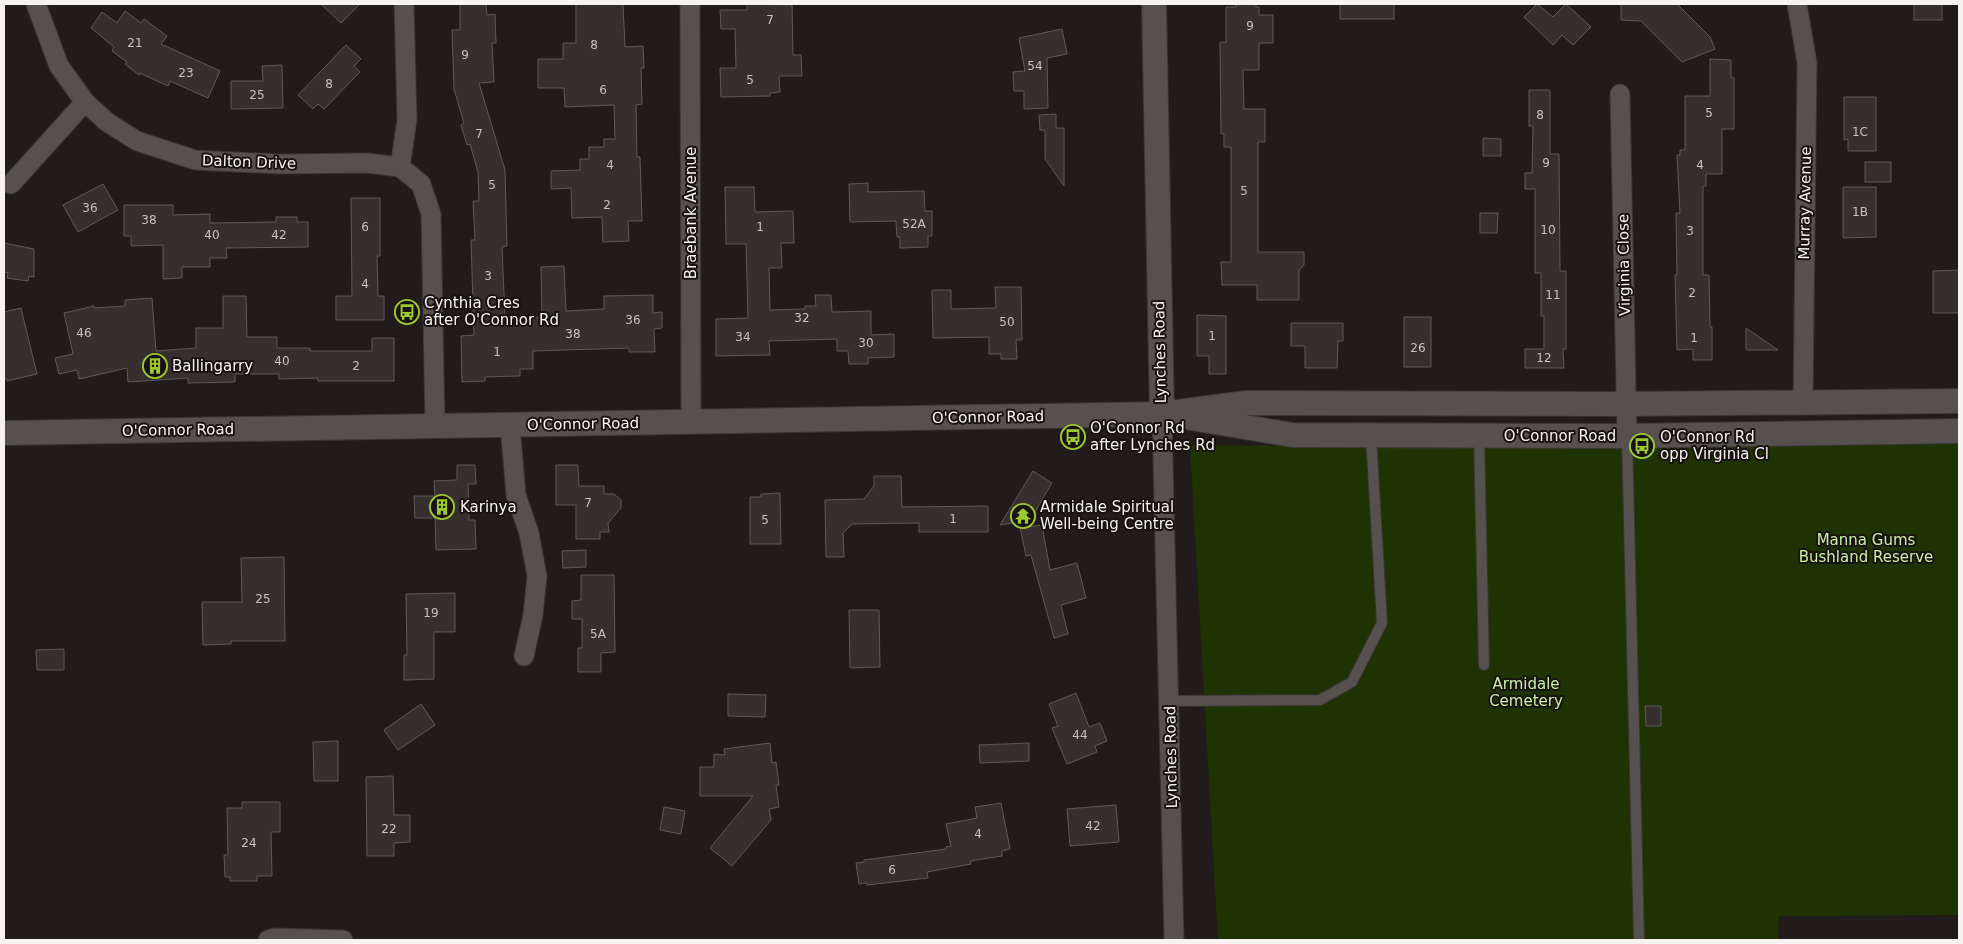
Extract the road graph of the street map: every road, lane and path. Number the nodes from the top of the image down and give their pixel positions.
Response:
1 (36, 4) edge
2 (404, 4) edge
3 (690, 4) edge
4 (1154, 4) edge
5 (1797, 4) edge
6 (1620, 94) dead end
7 (85, 102) junction
8 (400, 167) junction
9 (11, 184) dead end
10 (1959, 401) edge
11 (1802, 403) junction
12 (1626, 404) junction
13 (1162, 414) junction
14 (692, 422) junction
15 (510, 425) junction
16 (435, 426) junction
17 (1959, 431) edge
18 (4, 433) edge
19 (1479, 435) junction
20 (1371, 436) junction
21 (1627, 436) junction
22 (524, 656) dead end
23 (1484, 665) dead end
24 (1170, 701) junction
25 (268, 940) edge
26 (343, 940) edge
27 (1174, 940) edge
28 (1639, 940) edge

1 - 7 street, Dalton Drive
2 - 8 street
3 - 14 street, Braebank Avenue
4 - 13 street, Lynches Road
5 - 11 street, Murray Avenue
6 - 12 street, Virginia Close
7 - 8 street, Dalton Drive
7 - 9 street
8 - 16 street
10 - 11 street, O'Connor Road
11 - 12 street, O'Connor Road
12 - 13 street, O'Connor Road
12 - 21 street, Virginia Close
13 - 14 street, O'Connor Road
13 - 20 street, O'Connor Road
13 - 24 street, Lynches Road
14 - 15 street, O'Connor Road
15 - 16 street, O'Connor Road
15 - 22 street
16 - 18 street, O'Connor Road
17 - 21 street, O'Connor Road
19 - 20 street, O'Connor Road
19 - 21 street, O'Connor Road
19 - 23 lane
20 - 24 lane
21 - 28 lane
24 - 27 street, Lynches Road
25 - 26 street

